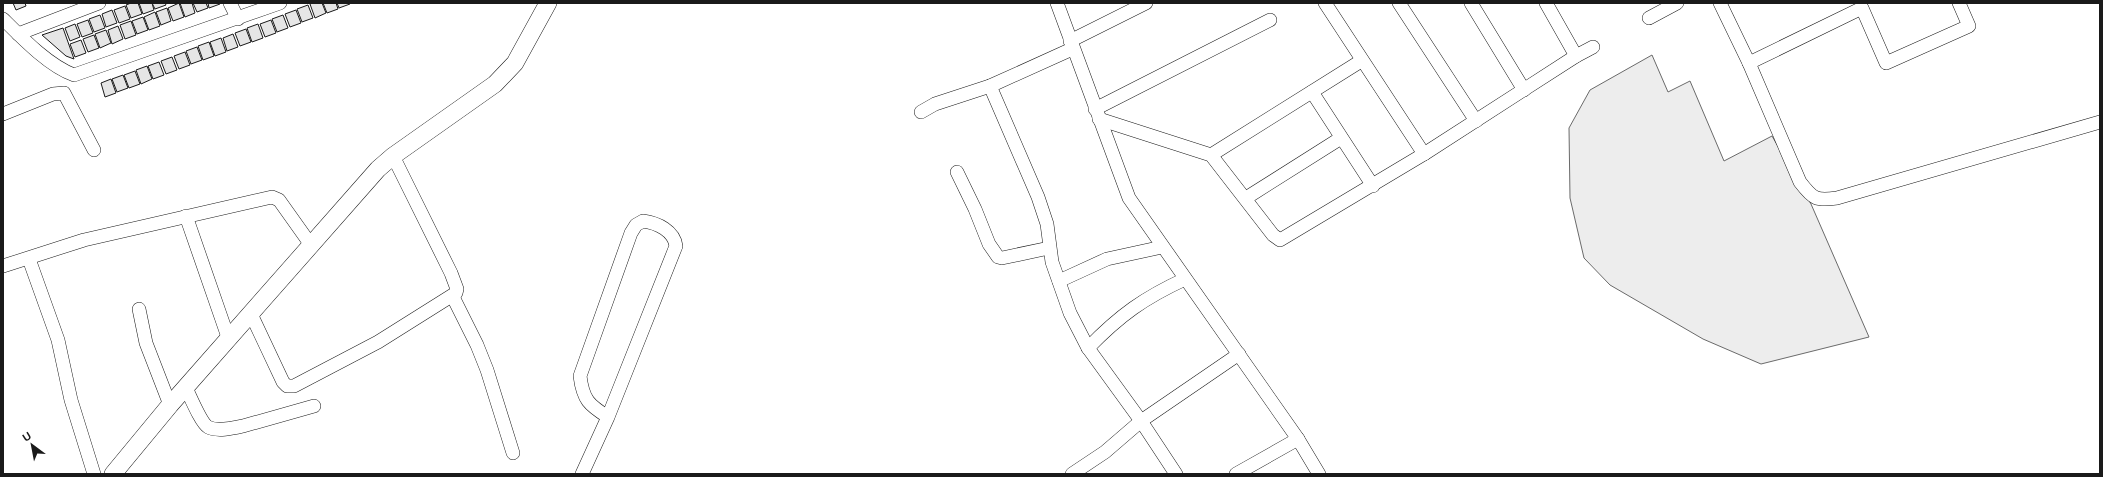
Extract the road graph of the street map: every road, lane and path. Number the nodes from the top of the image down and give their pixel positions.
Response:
1 (98, 3) edge
2 (230, 3) edge
3 (280, 3) edge
4 (548, 3) edge
5 (1057, 3) edge
6 (1146, 3) edge
7 (1325, 3) edge
8 (1399, 3) edge
9 (1471, 3) edge
10 (1546, 3) edge
11 (1677, 3) edge
12 (1720, 3) edge
13 (1959, 3) edge
14 (1860, 5) edge
15 (3, 18) edge
16 (1649, 18) dead end
17 (238, 19) junction
18 (1270, 20) dead end
19 (18, 34) junction
20 (1071, 45) junction
21 (1593, 47) dead end
22 (1576, 56) junction
23 (1361, 61) junction
24 (1749, 63) junction
25 (990, 86) junction
26 (1524, 90) junction
27 (1312, 92) junction
28 (922, 112) dead end
29 (3, 114) edge
30 (1097, 114) junction
31 (1476, 121) junction
32 (2100, 122) edge
33 (1341, 138) junction
34 (94, 150) dead end
35 (1424, 154) junction
36 (1211, 155) junction
37 (393, 156) junction
38 (957, 172) dead end
39 (1372, 186) junction
40 (1246, 198) junction
41 (186, 216) junction
42 (311, 245) junction
43 (1162, 247) junction
44 (1049, 248) junction
45 (29, 259) junction
46 (3, 266) edge
47 (1185, 279) junction
48 (1059, 280) junction
49 (453, 297) junction
50 (139, 309) dead end
51 (251, 314) junction
52 (229, 340) junction
53 (1088, 348) junction
54 (1239, 354) junction
55 (186, 388) junction
56 (170, 405) junction
57 (314, 406) dead end
58 (608, 416) junction
59 (1141, 421) junction
60 (1298, 439) junction
61 (513, 453) dead end
62 (94, 474) edge
63 (113, 474) edge
64 (582, 474) edge
65 (1072, 474) edge
66 (1176, 474) edge
67 (1236, 474) edge
68 (1319, 474) edge

1 - 19 street
2 - 17 street
3 - 17 street
4 - 37 street
5 - 20 street
6 - 20 street
7 - 23 street
8 - 31 street
9 - 26 street
10 - 22 street
11 - 16 street
12 - 24 street
13 - 14 street
14 - 24 street
15 - 19 street
17 - 19 street
18 - 30 street
20 - 25 street
20 - 30 street
21 - 22 street
22 - 26 street
23 - 27 street
23 - 35 street
24 - 32 street
25 - 28 street
25 - 44 street
26 - 31 street
27 - 33 street
27 - 36 street
29 - 34 street
30 - 36 street
30 - 43 street
31 - 35 street
33 - 39 street
33 - 40 street
35 - 39 street
36 - 40 street
37 - 42 street
37 - 49 street
38 - 44 street
39 - 40 street
41 - 42 street
41 - 45 street
41 - 52 street
42 - 51 street
43 - 47 street
43 - 48 street
44 - 48 street
45 - 46 street
45 - 62 street
47 - 53 street
47 - 54 street
48 - 53 street
49 - 51 street
49 - 61 street
50 - 56 street
51 - 52 street
52 - 55 street
53 - 59 street
54 - 59 street
54 - 60 street
55 - 56 street
55 - 57 street
56 - 63 street
58 - 58 street
58 - 64 street
59 - 65 street
59 - 66 street
60 - 67 street
60 - 68 street

